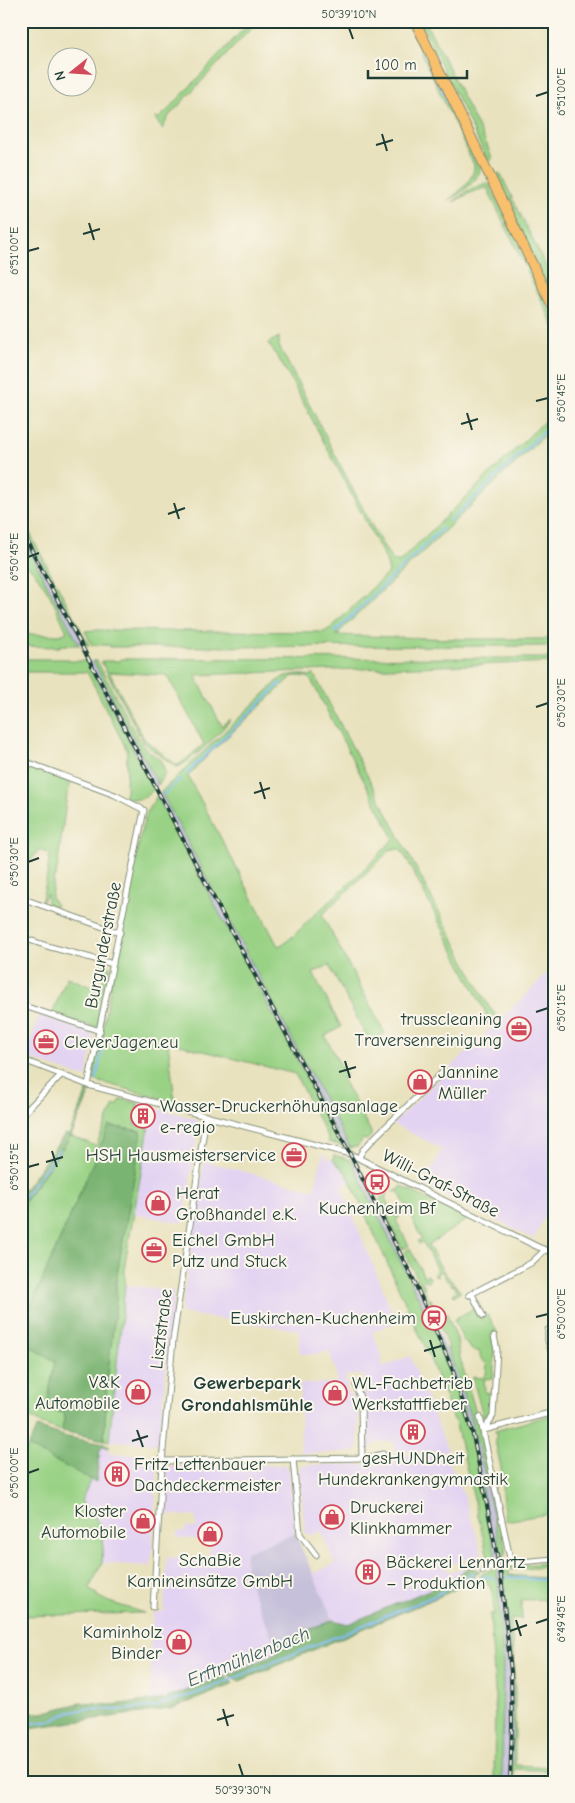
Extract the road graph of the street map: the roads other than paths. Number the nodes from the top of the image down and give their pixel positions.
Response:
1 (415, 21) edge
2 (554, 308) edge
3 (21, 760) edge
4 (21, 898) edge
5 (120, 933) junction
6 (21, 937) edge
7 (113, 964) junction
8 (21, 1005) edge
9 (100, 1031) junction
10 (21, 1059) edge
11 (444, 1070) dead end
12 (62, 1074) junction
13 (88, 1085) junction
14 (21, 1116) edge
15 (206, 1116) junction
16 (359, 1157) junction
17 (545, 1250) junction
18 (554, 1253) edge
19 (484, 1316) dead end
20 (548, 1330) dead end
21 (494, 1336) dead end
22 (554, 1360) edge
23 (356, 1385) dead end
24 (554, 1412) edge
25 (480, 1417) dead end
26 (484, 1430) junction
27 (383, 1454) dead end
28 (362, 1458) junction
29 (293, 1459) junction
30 (163, 1461) junction
31 (316, 1555) dead end
32 (554, 1559) edge
33 (511, 1563) junction
34 (483, 1571) dead end
35 (153, 1607) dead end

1 - 2 main road
3 - 5 street, Burgunderstraße
4 - 5 street
5 - 7 street, Burgunderstraße
6 - 7 street
7 - 9 street, Burgunderstraße
8 - 9 street
9 - 13 street, Burgunderstraße
10 - 12 street, Willi-Graf-Straße
11 - 16 street
12 - 13 street, Willi-Graf-Straße
12 - 14 street
13 - 15 street, Willi-Graf-Straße
15 - 16 street, Willi-Graf-Straße
15 - 30 street, Lisztstraße
16 - 17 street, Willi-Graf-Straße
17 - 18 street, Willi-Graf-Straße
17 - 19 street
20 - 22 street
21 - 26 street
23 - 28 street
24 - 26 street
25 - 26 street
26 - 33 street
27 - 28 street
28 - 29 street
29 - 30 street
29 - 31 street
30 - 35 street, Lisztstraße
32 - 33 street
33 - 34 street

